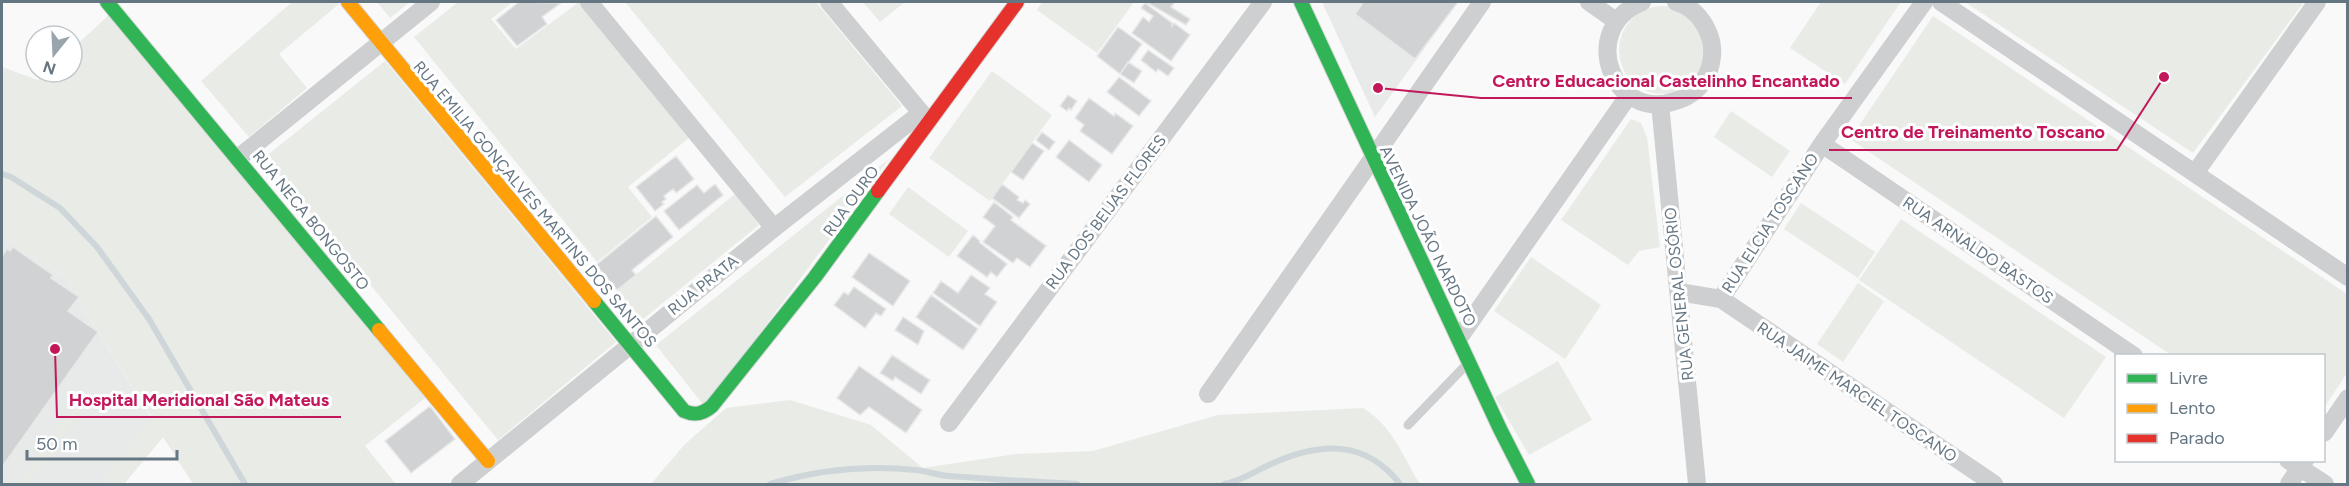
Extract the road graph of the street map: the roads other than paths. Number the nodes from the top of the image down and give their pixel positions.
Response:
1 (107, 2) edge
2 (348, 2) edge
3 (431, 2) edge
4 (589, 2) edge
5 (829, 2) edge
6 (1017, 2) edge
7 (1263, 2) edge
8 (1301, 2) edge
9 (1482, 2) edge
10 (1588, 2) edge
11 (1642, 2) edge
12 (1924, 2) edge
13 (1941, 2) edge
14 (2316, 2) edge
15 (1688, 4) edge
16 (1616, 21) junction
17 (380, 42) junction
18 (1629, 95) junction
19 (1660, 104) junction
20 (925, 118) junction
21 (1822, 144) junction
22 (238, 158) junction
23 (1372, 158) junction
24 (2195, 173) junction
25 (774, 228) junction
26 (2348, 277) edge
27 (1679, 292) junction
28 (1721, 299) junction
29 (1459, 338) junction
30 (630, 344) junction
31 (2131, 354) edge
32 (1469, 362) junction
33 (1208, 394) dead end
34 (2348, 398) edge
35 (704, 413) joint
36 (949, 423) dead end
37 (1408, 425) dead end
38 (2325, 432) edge
39 (488, 461) junction
40 (2298, 463) edge
41 (460, 484) edge
42 (1528, 484) edge
43 (1697, 484) edge
44 (1994, 484) edge
45 (2289, 484) edge
46 (2325, 484) edge

1 - 22 street, RUA NECA BONGOSTO
2 - 17 street, RUA EMILIA GONÇALVES MARTINS DOS SANTOS
3 - 17 street
4 - 25 street
5 - 20 street
6 - 20 street, RUA OURO
7 - 36 street, RUA DOS BEIJAS FLORES
8 - 23 street, AVENIDA JOÃO NARDOTO
9 - 23 street
10 - 16 street
11 - 16 street
12 - 21 street, RUA ELCIA TOSCANO
13 - 24 street
14 - 24 street
15 - 19 street
16 - 18 street
17 - 22 street
17 - 30 street, RUA EMILIA GONÇALVES MARTINS DOS SANTOS
18 - 19 street
18 - 29 street
19 - 27 street, RUA GENERAL OSÓRIO
20 - 25 street, RUA PRATA
20 - 35 street, RUA OURO
21 - 28 street, RUA ELCIA TOSCANO
21 - 31 street, RUA ARNALDO BASTOS
22 - 39 street, RUA NECA BONGOSTO
23 - 29 street, AVENIDA JOÃO NARDOTO
23 - 33 street
24 - 26 street
25 - 30 street, RUA PRATA
27 - 28 street
27 - 43 street, RUA GENERAL OSÓRIO
28 - 44 street, RUA JAIME MARCIEL TOSCANO
29 - 32 street, AVENIDA JOÃO NARDOTO
30 - 35 street, RUA EMILIA GONÇALVES MARTINS DOS SANTOS
30 - 39 street, RUA PRATA
32 - 37 lane
32 - 42 street, AVENIDA JOÃO NARDOTO
34 - 38 street
39 - 41 street, RUA PRATA
40 - 45 street
40 - 46 street

